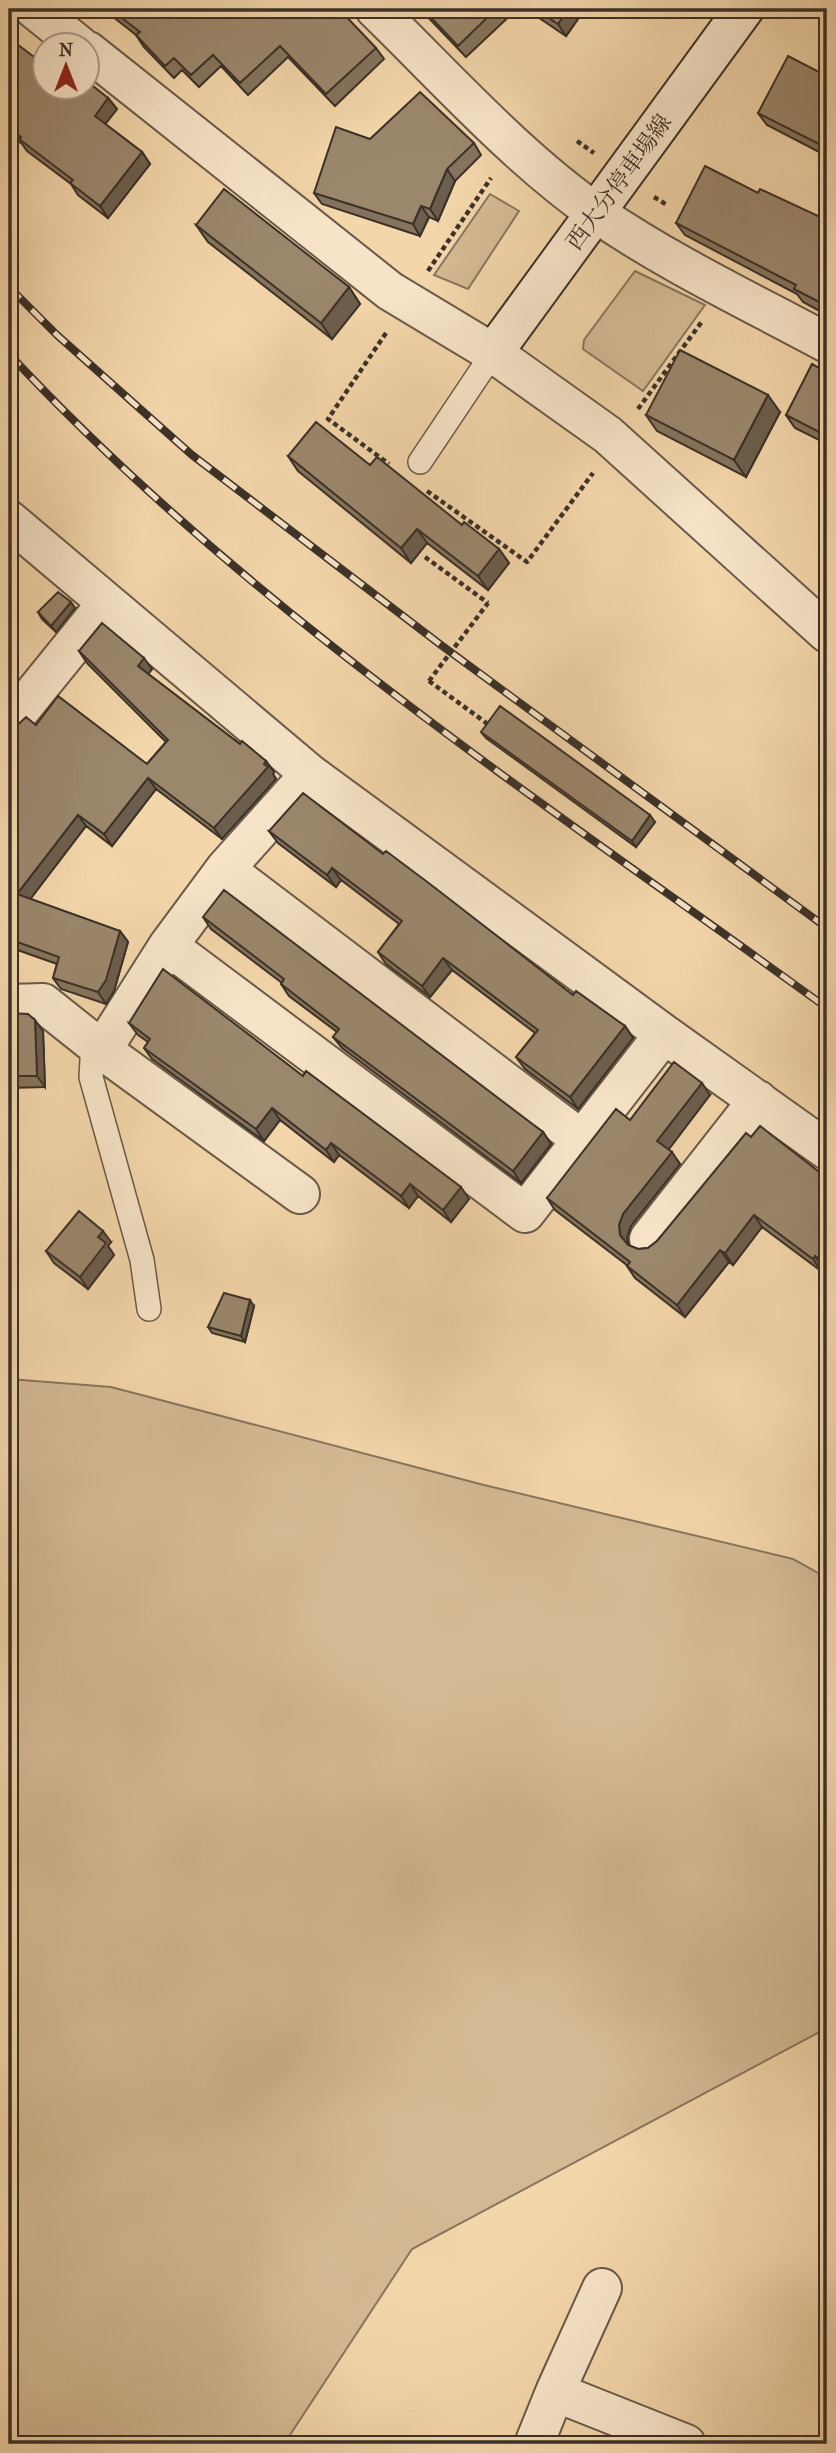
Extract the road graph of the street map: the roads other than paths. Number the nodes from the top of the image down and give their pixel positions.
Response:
1 (34, 9) edge
2 (375, 9) edge
3 (744, 9) edge
4 (63, 32) edge
5 (102, 62) edge
6 (597, 213) junction
7 (827, 343) edge
8 (493, 353) junction
9 (420, 462) dead end
10 (9, 520) edge
11 (107, 603) junction
12 (827, 633) edge
13 (9, 724) edge
14 (310, 774) junction
15 (225, 869) junction
16 (168, 946) junction
17 (9, 1004) edge
18 (664, 1034) junction
19 (98, 1046) junction
20 (758, 1100) junction
21 (582, 1140) junction
22 (827, 1150) edge
23 (300, 1194) dead end
24 (649, 1238) dead end
25 (149, 1309) dead end
26 (602, 2288) dead end
27 (555, 2392) junction
28 (534, 2444) edge
29 (687, 2444) edge

1 - 4 street
2 - 6 street
3 - 6 street, 西大分停車場線
5 - 8 street
6 - 7 street
6 - 8 street, 西大分停車場線
8 - 9 lane
8 - 12 street
10 - 11 street
11 - 13 street
11 - 14 street
14 - 15 street
14 - 18 street
15 - 16 street
15 - 21 street
16 - 19 street
16 - 21 street
17 - 19 street
18 - 20 street
18 - 21 street
19 - 23 street
19 - 25 lane
20 - 22 street
20 - 24 street
26 - 27 street
27 - 28 street
27 - 29 street

